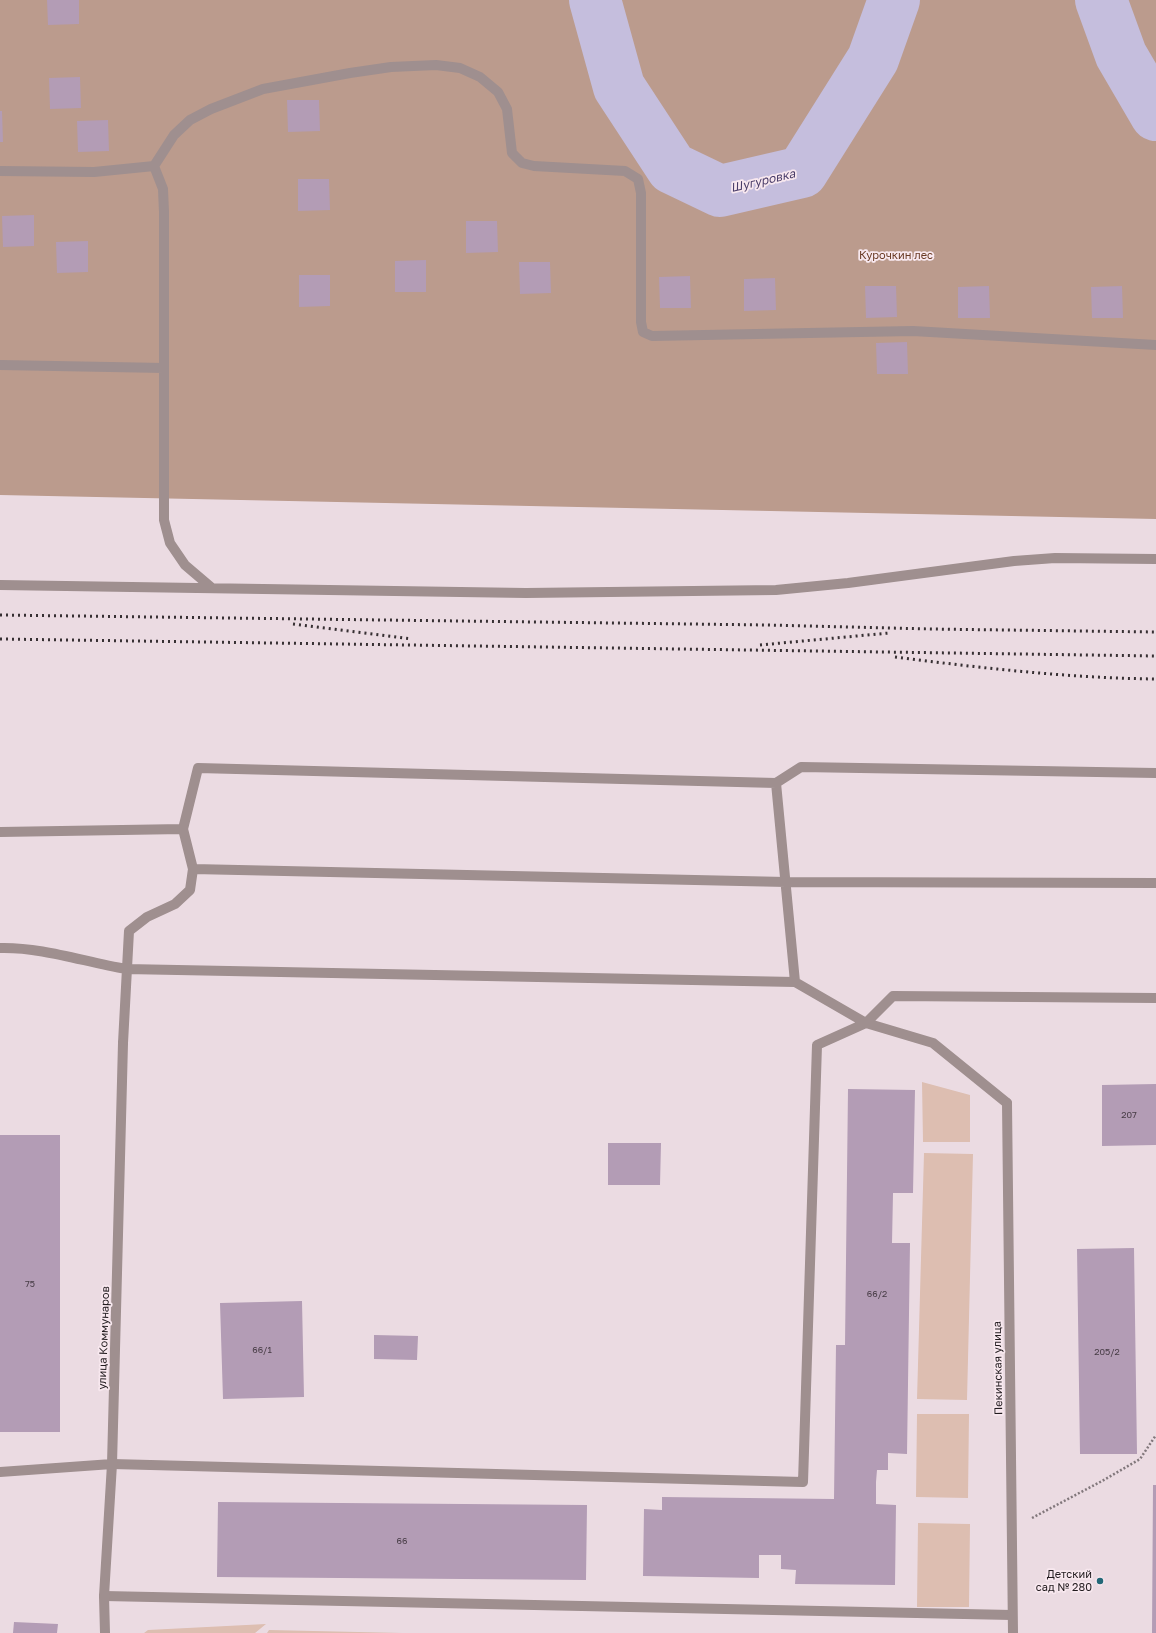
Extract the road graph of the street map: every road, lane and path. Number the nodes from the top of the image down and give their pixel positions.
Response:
1 (154, 166) junction
2 (0, 170) edge
3 (1156, 345) edge
4 (0, 365) edge
5 (164, 368) junction
6 (1156, 559) edge
7 (0, 585) edge
8 (212, 588) junction
9 (1156, 773) edge
10 (776, 783) junction
11 (184, 829) junction
12 (0, 832) edge
13 (193, 870) junction
14 (786, 882) junction
15 (1156, 883) edge
16 (0, 948) edge
17 (126, 969) junction
18 (795, 982) junction
19 (1156, 998) edge
20 (866, 1023) junction
21 (1156, 1435) edge
22 (112, 1464) junction
23 (0, 1472) edge
24 (1012, 1529) junction
25 (104, 1596) junction
26 (1012, 1615) junction
27 (105, 1633) edge
28 (1013, 1633) edge

1 - 2 street
1 - 3 street
1 - 5 street
4 - 5 street
5 - 8 street
6 - 8 street
7 - 8 street
9 - 10 street
10 - 11 street
10 - 14 street
11 - 12 street
11 - 13 street
13 - 14 street
13 - 17 street, улица Коммунаров
14 - 15 street
14 - 18 street
16 - 17 street
17 - 18 street
17 - 22 street, улица Коммунаров
18 - 20 street
19 - 20 street
20 - 22 street
20 - 24 street, Пекинская улица
21 - 24 path
22 - 23 street
22 - 25 street, улица Коммунаров
24 - 26 street, Пекинская улица
25 - 26 street
25 - 27 street, улица Коммунаров
26 - 28 street, Пекинская улица

